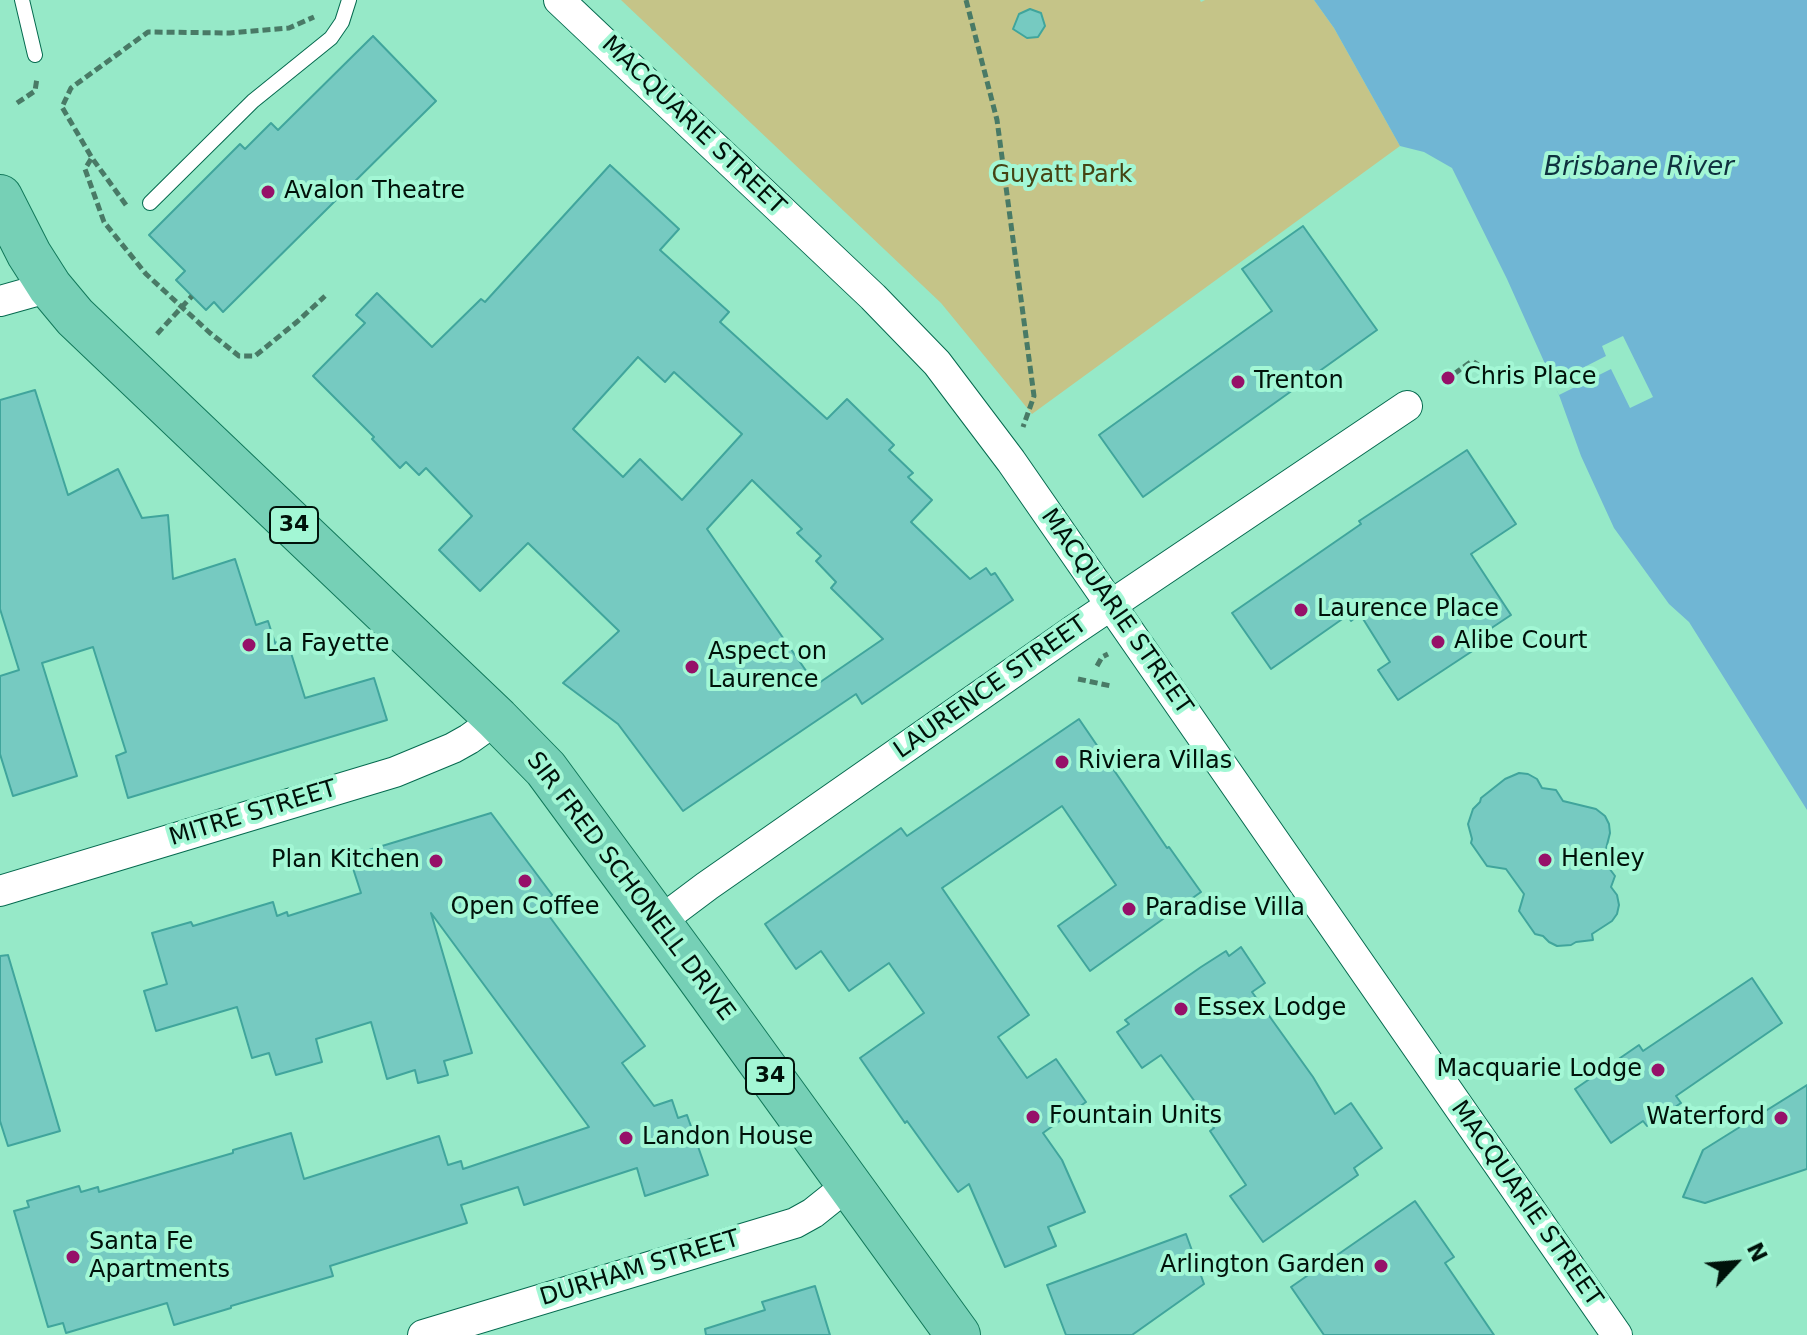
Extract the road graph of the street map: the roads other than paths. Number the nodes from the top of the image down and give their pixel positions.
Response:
1 (22, 0) edge
2 (349, 0) edge
3 (559, 0) edge
4 (579, 11) edge
5 (35, 55) dead end
6 (0, 197) edge
7 (150, 203) dead end
8 (50, 287) junction
9 (0, 301) edge
10 (1407, 406) dead end
11 (1111, 605) junction
12 (497, 719) junction
13 (0, 891) edge
14 (659, 922) junction
15 (848, 1185) junction
16 (423, 1335) edge
17 (958, 1335) edge
18 (1617, 1335) edge

1 - 5 lane
2 - 7 lane
3 - 4 street, MACQUARIE STREET
4 - 11 street, MACQUARIE STREET
6 - 8 main road, SIR FRED SCHONELL DRIVE / 34
8 - 9 street
8 - 12 main road, SIR FRED SCHONELL DRIVE / 34
10 - 11 street, LAURENCE STREET
11 - 14 street, LAURENCE STREET
11 - 18 street, MACQUARIE STREET
12 - 13 street, MITRE STREET
12 - 14 main road, SIR FRED SCHONELL DRIVE / 34
14 - 15 main road, SIR FRED SCHONELL DRIVE / 34
15 - 16 street, DURHAM STREET
15 - 17 main road, SIR FRED SCHONELL DRIVE / 34

